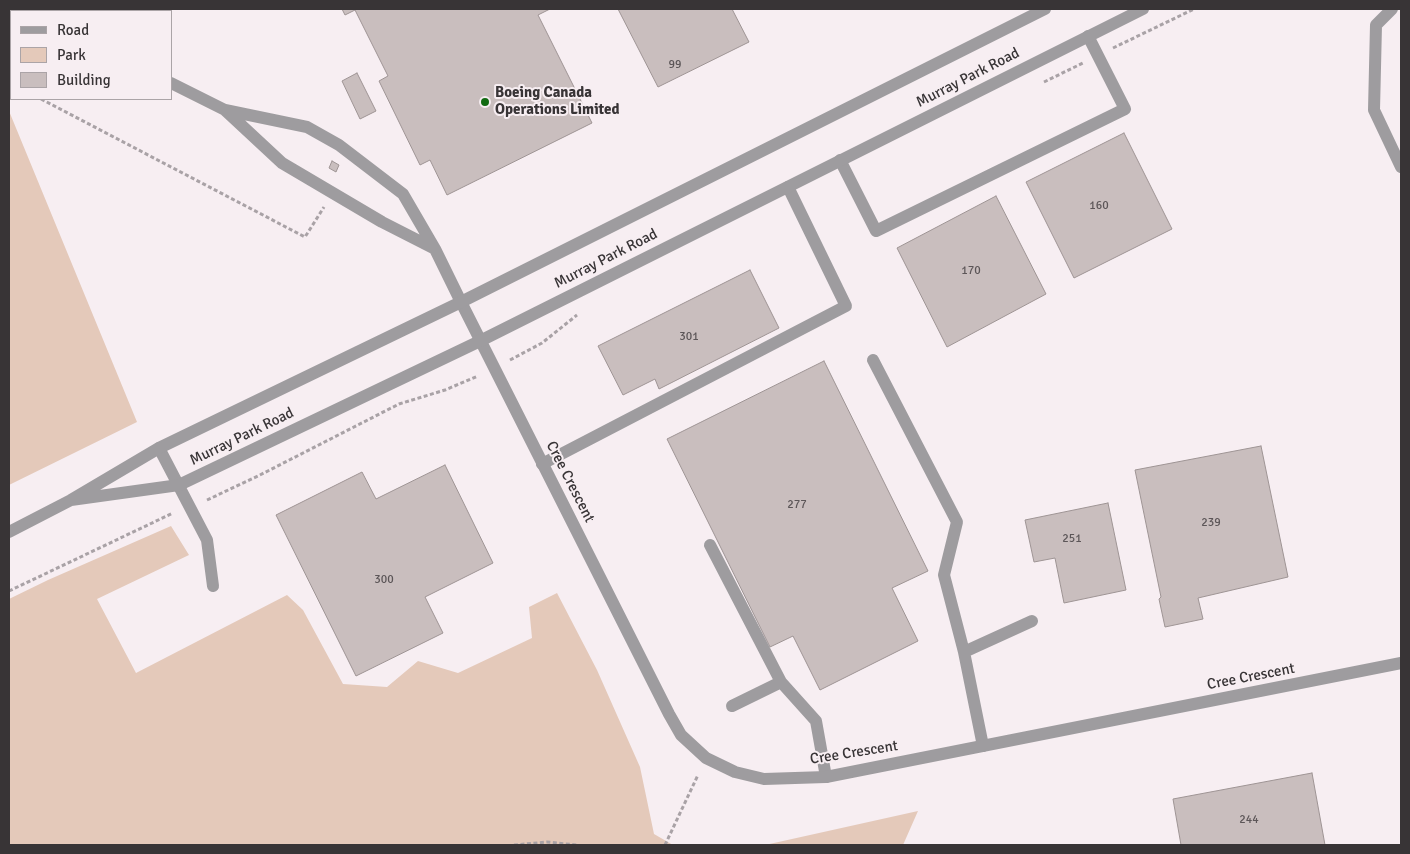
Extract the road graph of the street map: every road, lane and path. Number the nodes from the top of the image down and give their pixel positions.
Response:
1 (1045, 9) edge
2 (1143, 9) edge
3 (1392, 9) edge
4 (1088, 36) junction
5 (172, 84) edge
6 (43, 100) edge
7 (225, 110) junction
8 (840, 160) junction
9 (1401, 167) edge
10 (788, 187) junction
11 (324, 207) dead end
12 (435, 249) junction
13 (461, 302) junction
14 (480, 341) junction
15 (873, 360) dead end
16 (159, 448) junction
17 (542, 464) junction
18 (179, 485) junction
19 (71, 500) junction
20 (9, 532) edge
21 (710, 545) dead end
22 (213, 586) dead end
23 (1032, 621) dead end
24 (964, 652) junction
25 (1401, 664) edge
26 (781, 682) junction
27 (732, 706) dead end
28 (982, 746) junction
29 (706, 758) junction
30 (826, 776) junction
31 (514, 845) edge
32 (577, 845) edge
33 (665, 845) edge

1 - 13 street, Murray Park Road
2 - 4 street, Murray Park Road
3 - 9 street
4 - 8 street, Murray Park Road
4 - 8 street
5 - 7 street
6 - 11 path
7 - 12 street
7 - 12 street, Cree Crescent
8 - 10 street, Murray Park Road
10 - 14 street, Murray Park Road
10 - 17 street
12 - 13 street, Cree Crescent
13 - 14 street, Cree Crescent
13 - 16 street, Murray Park Road
14 - 17 street, Cree Crescent
14 - 18 street, Murray Park Road
15 - 24 street
16 - 18 street
16 - 19 street, Murray Park Road
17 - 29 street, Cree Crescent
18 - 19 street, Murray Park Road
18 - 22 street
19 - 20 street, Murray Park Road
21 - 26 street
23 - 24 street
24 - 28 street
25 - 28 street, Cree Crescent
26 - 27 street
26 - 30 street
28 - 30 street, Cree Crescent
29 - 30 street, Cree Crescent
29 - 33 path
31 - 32 path

